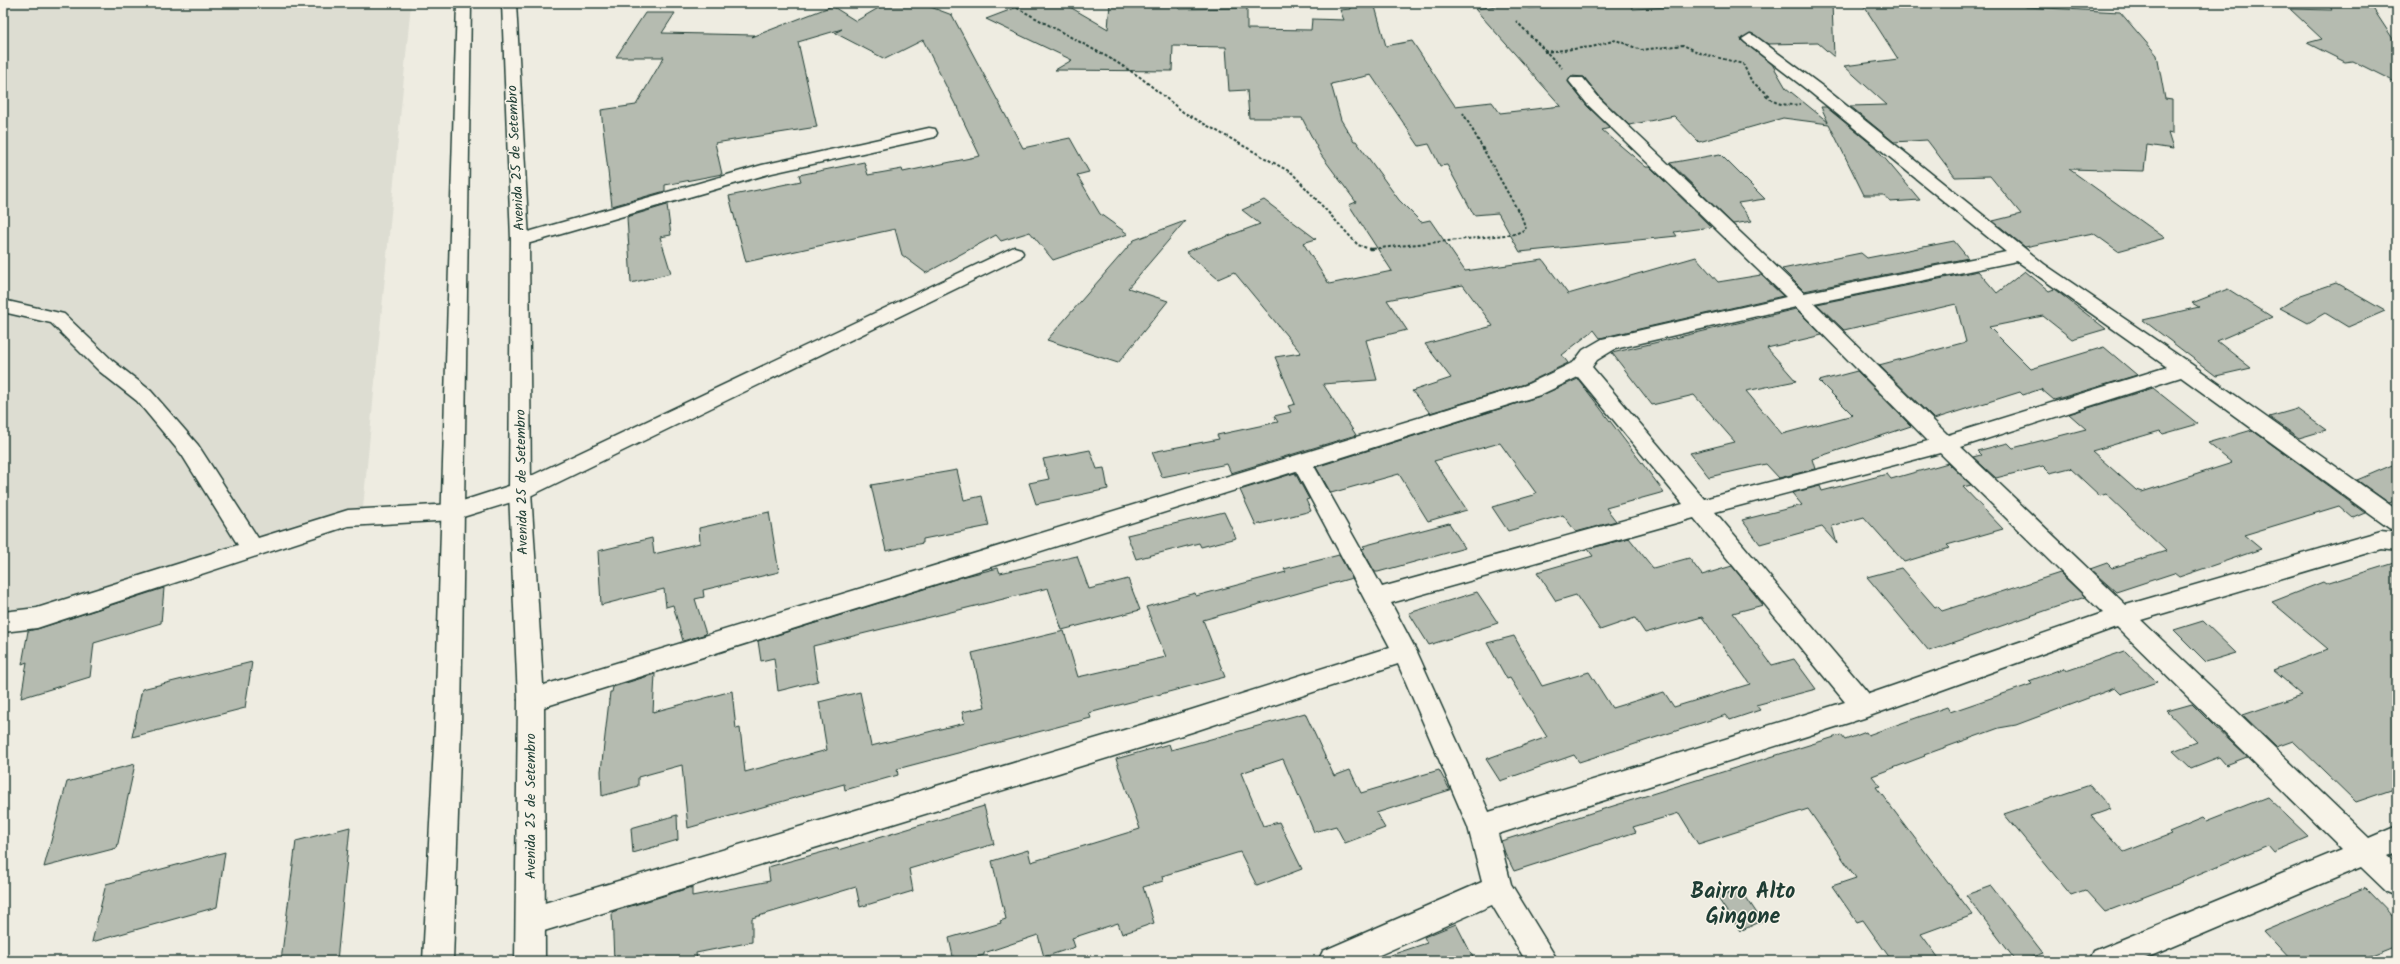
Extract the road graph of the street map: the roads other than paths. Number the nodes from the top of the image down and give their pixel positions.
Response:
1 (464, 3) edge
2 (509, 3) edge
3 (1750, 39) dead end
4 (1577, 81) road end
5 (929, 133) dead end
6 (520, 240) junction
7 (1014, 253) dead end
8 (2021, 255) junction
9 (1800, 300) junction
10 (3, 306) edge
11 (1581, 367) junction
12 (2184, 369) junction
13 (1945, 444) junction
14 (1300, 461) junction
15 (520, 491) junction
16 (1700, 508) junction
17 (453, 512) junction
18 (2397, 522) edge
19 (2397, 542) edge
20 (252, 548) junction
21 (1375, 598) junction
22 (2121, 616) junction
23 (3, 622) edge
24 (1405, 652) junction
25 (531, 700) junction
26 (1864, 708) junction
27 (1482, 827) junction
28 (2397, 839) edge
29 (2365, 852) junction
30 (2397, 883) edge
31 (1498, 889) junction
32 (531, 921) junction
33 (438, 961) edge
34 (530, 961) edge
35 (1334, 961) edge
36 (1544, 961) edge
37 (2104, 961) edge

1 - 17 main road
2 - 6 main road, Avenida 25 de Setembro
3 - 8 main road
4 - 9 main road
5 - 6 main road
6 - 15 main road, Avenida 25 de Setembro
7 - 15 main road
8 - 9 main road
8 - 12 main road
9 - 11 main road
9 - 13 main road
10 - 20 main road
11 - 14 main road
11 - 16 main road
12 - 13 main road
12 - 18 main road
13 - 16 main road
13 - 22 main road
14 - 21 main road
14 - 25 main road
15 - 17 main road
15 - 25 main road, Avenida 25 de Setembro
16 - 21 main road
16 - 26 main road
17 - 20 main road
17 - 33 main road
19 - 22 main road
20 - 23 main road
21 - 24 main road
22 - 26 main road
22 - 29 main road
24 - 27 main road
24 - 32 main road
25 - 32 main road, Avenida 25 de Setembro
26 - 27 main road
27 - 31 main road
28 - 29 main road
29 - 30 main road
29 - 37 main road
31 - 35 main road
31 - 36 main road
32 - 34 main road, Avenida 25 de Setembro

